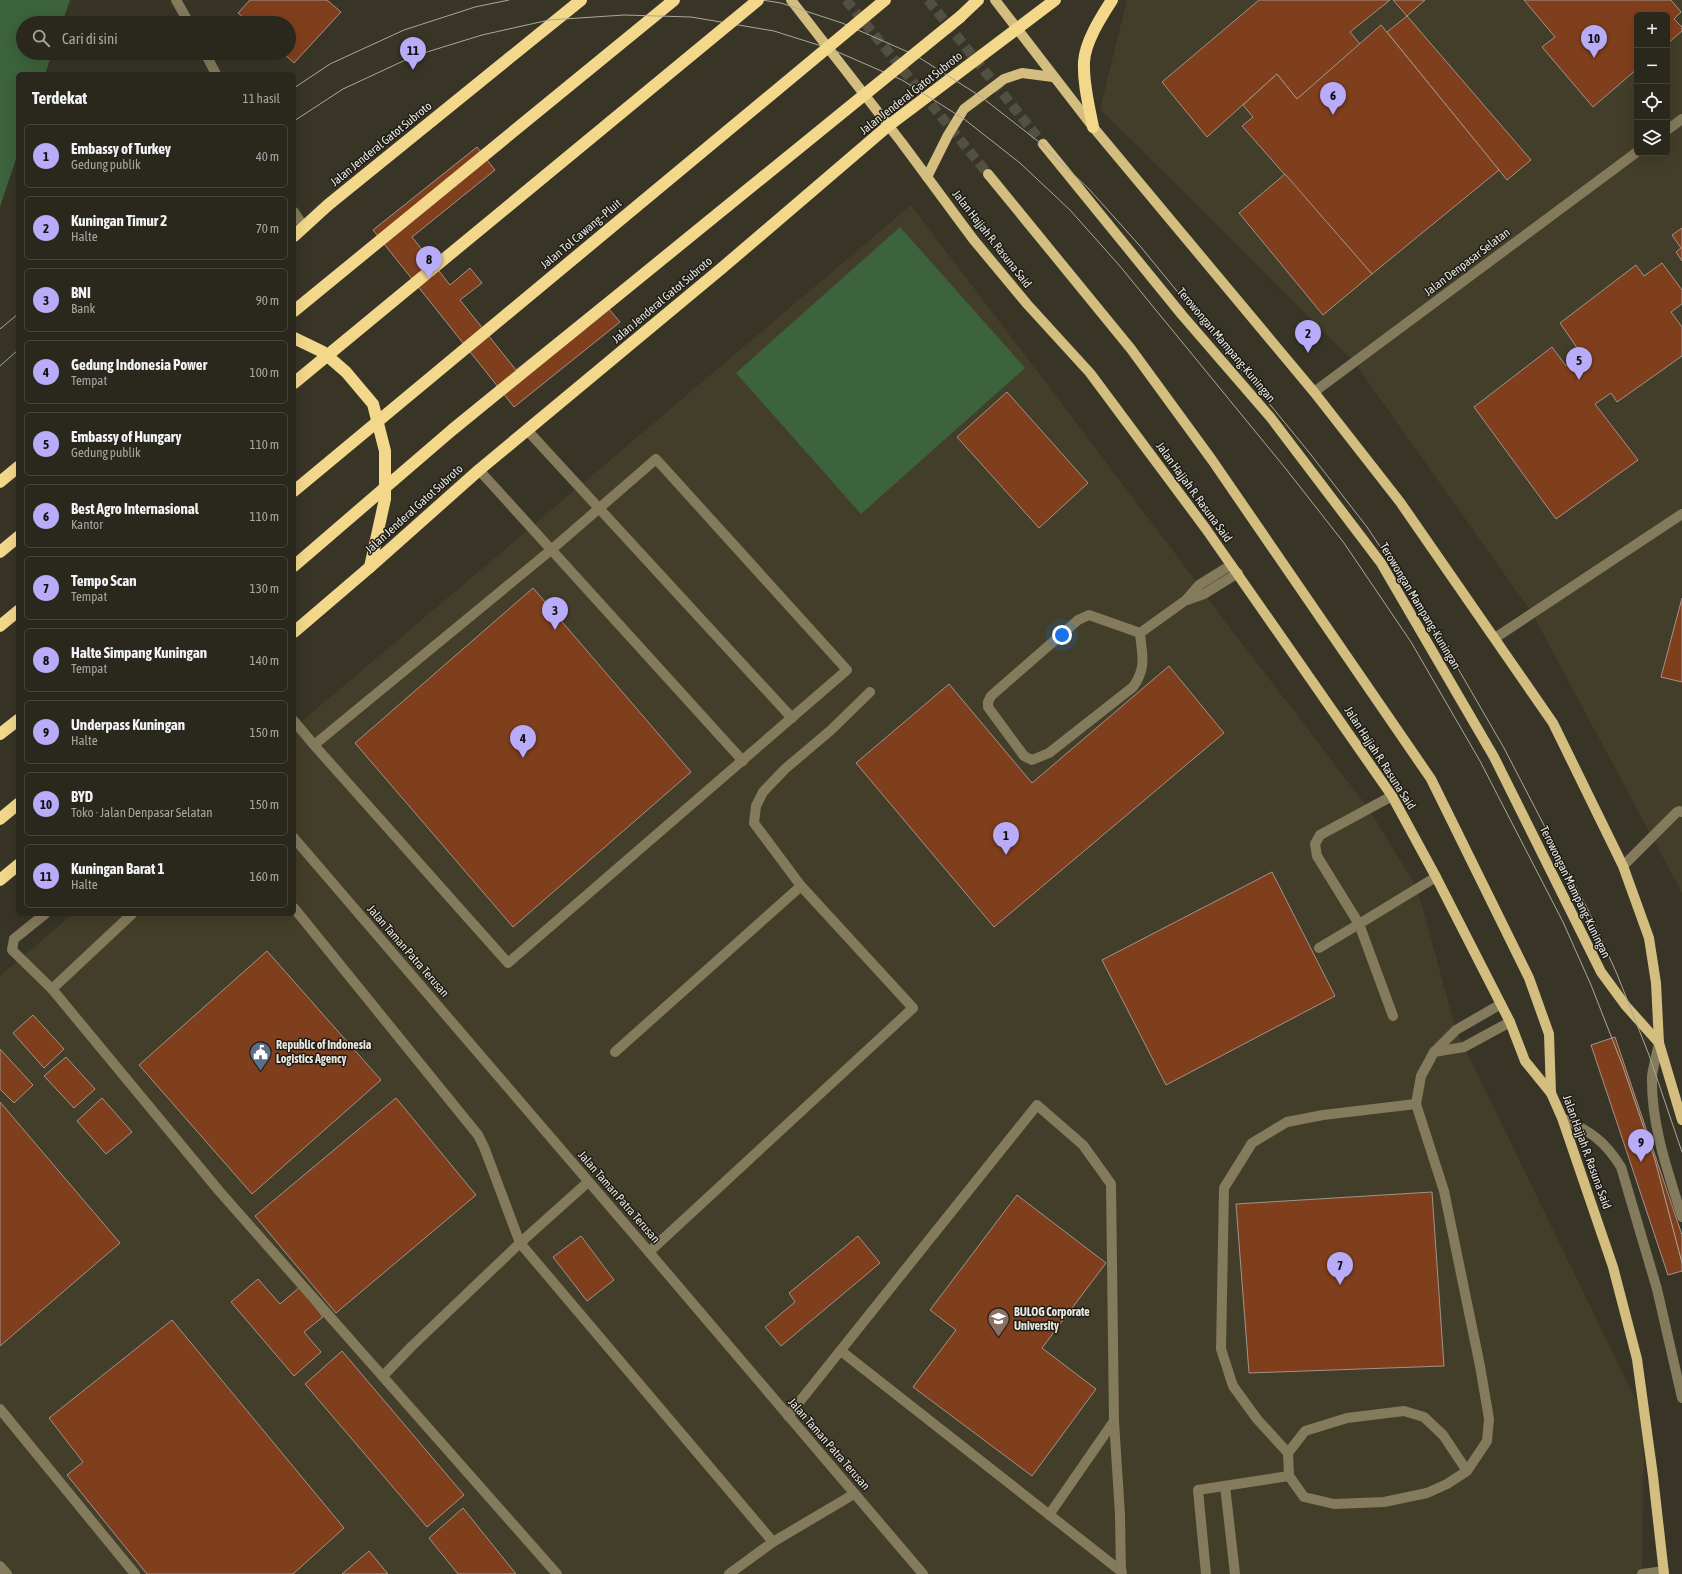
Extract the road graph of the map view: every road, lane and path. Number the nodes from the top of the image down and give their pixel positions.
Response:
1 (176, 0) edge
2 (581, 0) edge
3 (674, 0) edge
4 (758, 0) edge
5 (791, 0) edge
6 (885, 0) edge
7 (978, 0) edge
8 (995, 0) edge
9 (1055, 0) edge
10 (1112, 0) edge
11 (185, 16) edge
12 (1017, 29) junction
13 (209, 60) edge
14 (215, 72) edge
15 (1053, 77) junction
16 (1682, 119) edge
17 (888, 126) junction
18 (1093, 127) junction
19 (1670, 128) edge
20 (1044, 144) tunnel mouth
21 (1634, 154) edge
22 (988, 174) tunnel mouth
23 (927, 177) junction
24 (296, 215) edge
25 (304, 227) junction
26 (296, 234) edge
27 (296, 309) edge
28 (296, 339) edge
29 (296, 381) edge
30 (1314, 392) junction
31 (527, 430) junction
32 (16, 469) edge
33 (478, 470) junction
34 (0, 482) edge
35 (296, 488) edge
36 (600, 508) junction
37 (1682, 514) edge
38 (16, 539) edge
39 (551, 550) junction
40 (0, 552) edge
41 (296, 564) edge
42 (370, 567) junction
43 (1234, 569) junction
44 (16, 613) edge
45 (0, 626) edge
46 (296, 630) edge
47 (1140, 633) junction
48 (1495, 638) junction
49 (870, 692) dead end
50 (792, 718) junction
51 (16, 722) edge
52 (296, 723) edge
53 (0, 734) edge
54 (314, 745) junction
55 (743, 761) junction
56 (1392, 796) junction
57 (16, 806) edge
58 (1682, 812) edge
59 (0, 819) edge
60 (296, 840) edge
61 (1623, 866) junction
62 (16, 867) edge
63 (1436, 877) junction
64 (0, 880) edge
65 (801, 886) junction
66 (296, 910) edge
67 (43, 916) edge
68 (130, 916) edge
69 (1359, 924) junction
70 (1319, 948) dead end
71 (52, 989) junction
72 (1501, 1004) junction
73 (1393, 1016) dead end
74 (1510, 1022) junction
75 (1659, 1043) junction
76 (616, 1052) dead end
77 (1434, 1052) junction
78 (1551, 1093) junction
79 (1416, 1104) junction
80 (1562, 1118) junction
81 (1682, 1120) edge
82 (588, 1182) junction
83 (1682, 1217) edge
84 (520, 1243) junction
85 (649, 1252) junction
86 (840, 1351) junction
87 (383, 1376) junction
88 (1682, 1398) edge
89 (0, 1409) edge
90 (788, 1416) junction
91 (1114, 1421) junction
92 (1288, 1453) junction
93 (1467, 1472) junction
94 (1289, 1476) junction
95 (1225, 1486) junction
96 (854, 1494) junction
97 (1049, 1515) junction
98 (773, 1542) junction
99 (0, 1566) edge
100 (1664, 1572) edge
101 (1121, 1573) edge
102 (7, 1574) edge
103 (135, 1574) edge
104 (557, 1574) edge
105 (728, 1574) edge
106 (923, 1574) edge
107 (1206, 1574) edge
108 (1235, 1574) edge
109 (1642, 1574) edge

1 - 11 street
2 - 25 highway, Jalan Jenderal Gatot Subroto
3 - 27 highway
4 - 29 highway, bridge
5 - 17 main road, Jalan Hajjah R. Rasuna Said
6 - 35 highway, Jalan Tol Cawang–Pluit, bridge
7 - 41 highway, bridge
8 - 12 main road
9 - 12 highway, Jalan Jenderal Gatot Subroto
10 - 18 highway
12 - 15 main road
12 - 17 highway, Jalan Jenderal Gatot Subroto
13 - 14 street
15 - 18 main road
15 - 23 main road
16 - 19 street
17 - 23 main road, Jalan Hajjah R. Rasuna Said
17 - 31 highway, Jalan Jenderal Gatot Subroto
18 - 30 main road
20 - 75 main road, Terowongan Mampang-Kuningan
21 - 30 street, Jalan Denpasar Selatan
22 - 78 main road
23 - 43 main road, Jalan Hajjah R. Rasuna Said
24 - 25 street
25 - 26 highway, Jalan Jenderal Gatot Subroto
28 - 42 highway
30 - 48 main road
31 - 33 highway, Jalan Jenderal Gatot Subroto
31 - 36 street
32 - 34 highway
33 - 39 street
33 - 42 highway, Jalan Jenderal Gatot Subroto
36 - 39 street
36 - 50 street
36 - 50 street
37 - 48 street
38 - 40 highway
39 - 54 street
39 - 55 street
42 - 46 highway, Jalan Jenderal Gatot Subroto
43 - 47 street
43 - 56 main road, Jalan Hajjah R. Rasuna Said
44 - 45 highway
47 - 47 street
48 - 61 main road
49 - 65 street
50 - 55 street
51 - 53 highway
52 - 54 street
54 - 55 street
56 - 63 main road, Jalan Hajjah R. Rasuna Said
56 - 69 street
57 - 59 highway
58 - 61 street
60 - 82 street, Jalan Taman Patra Terusan
61 - 75 main road
62 - 64 highway
63 - 69 street
63 - 72 main road, Jalan Hajjah R. Rasuna Said
65 - 76 street
65 - 85 street
66 - 84 street
67 - 71 street
68 - 71 street
69 - 70 street
69 - 73 street
71 - 87 street
72 - 74 main road, Jalan Hajjah R. Rasuna Said
72 - 77 street
74 - 77 street
74 - 78 main road, Jalan Hajjah R. Rasuna Said
75 - 81 main road
75 - 83 street
77 - 79 street
78 - 80 main road, Jalan Hajjah R. Rasuna Said
79 - 92 street
79 - 93 street
80 - 88 street
80 - 100 main road, Jalan Hajjah R. Rasuna Said
82 - 84 street
82 - 85 street, Jalan Taman Patra Terusan
84 - 87 street
84 - 98 street
85 - 90 street, Jalan Taman Patra Terusan
86 - 90 street
86 - 91 street
86 - 97 street
87 - 104 street
89 - 103 street
90 - 96 street, Jalan Taman Patra Terusan
91 - 97 street
91 - 101 street
92 - 93 street
92 - 94 street
93 - 94 street
94 - 95 street
95 - 107 street
95 - 108 street
96 - 98 street
96 - 106 street, Jalan Taman Patra Terusan
97 - 101 street
98 - 105 street
99 - 102 street
100 - 109 street

